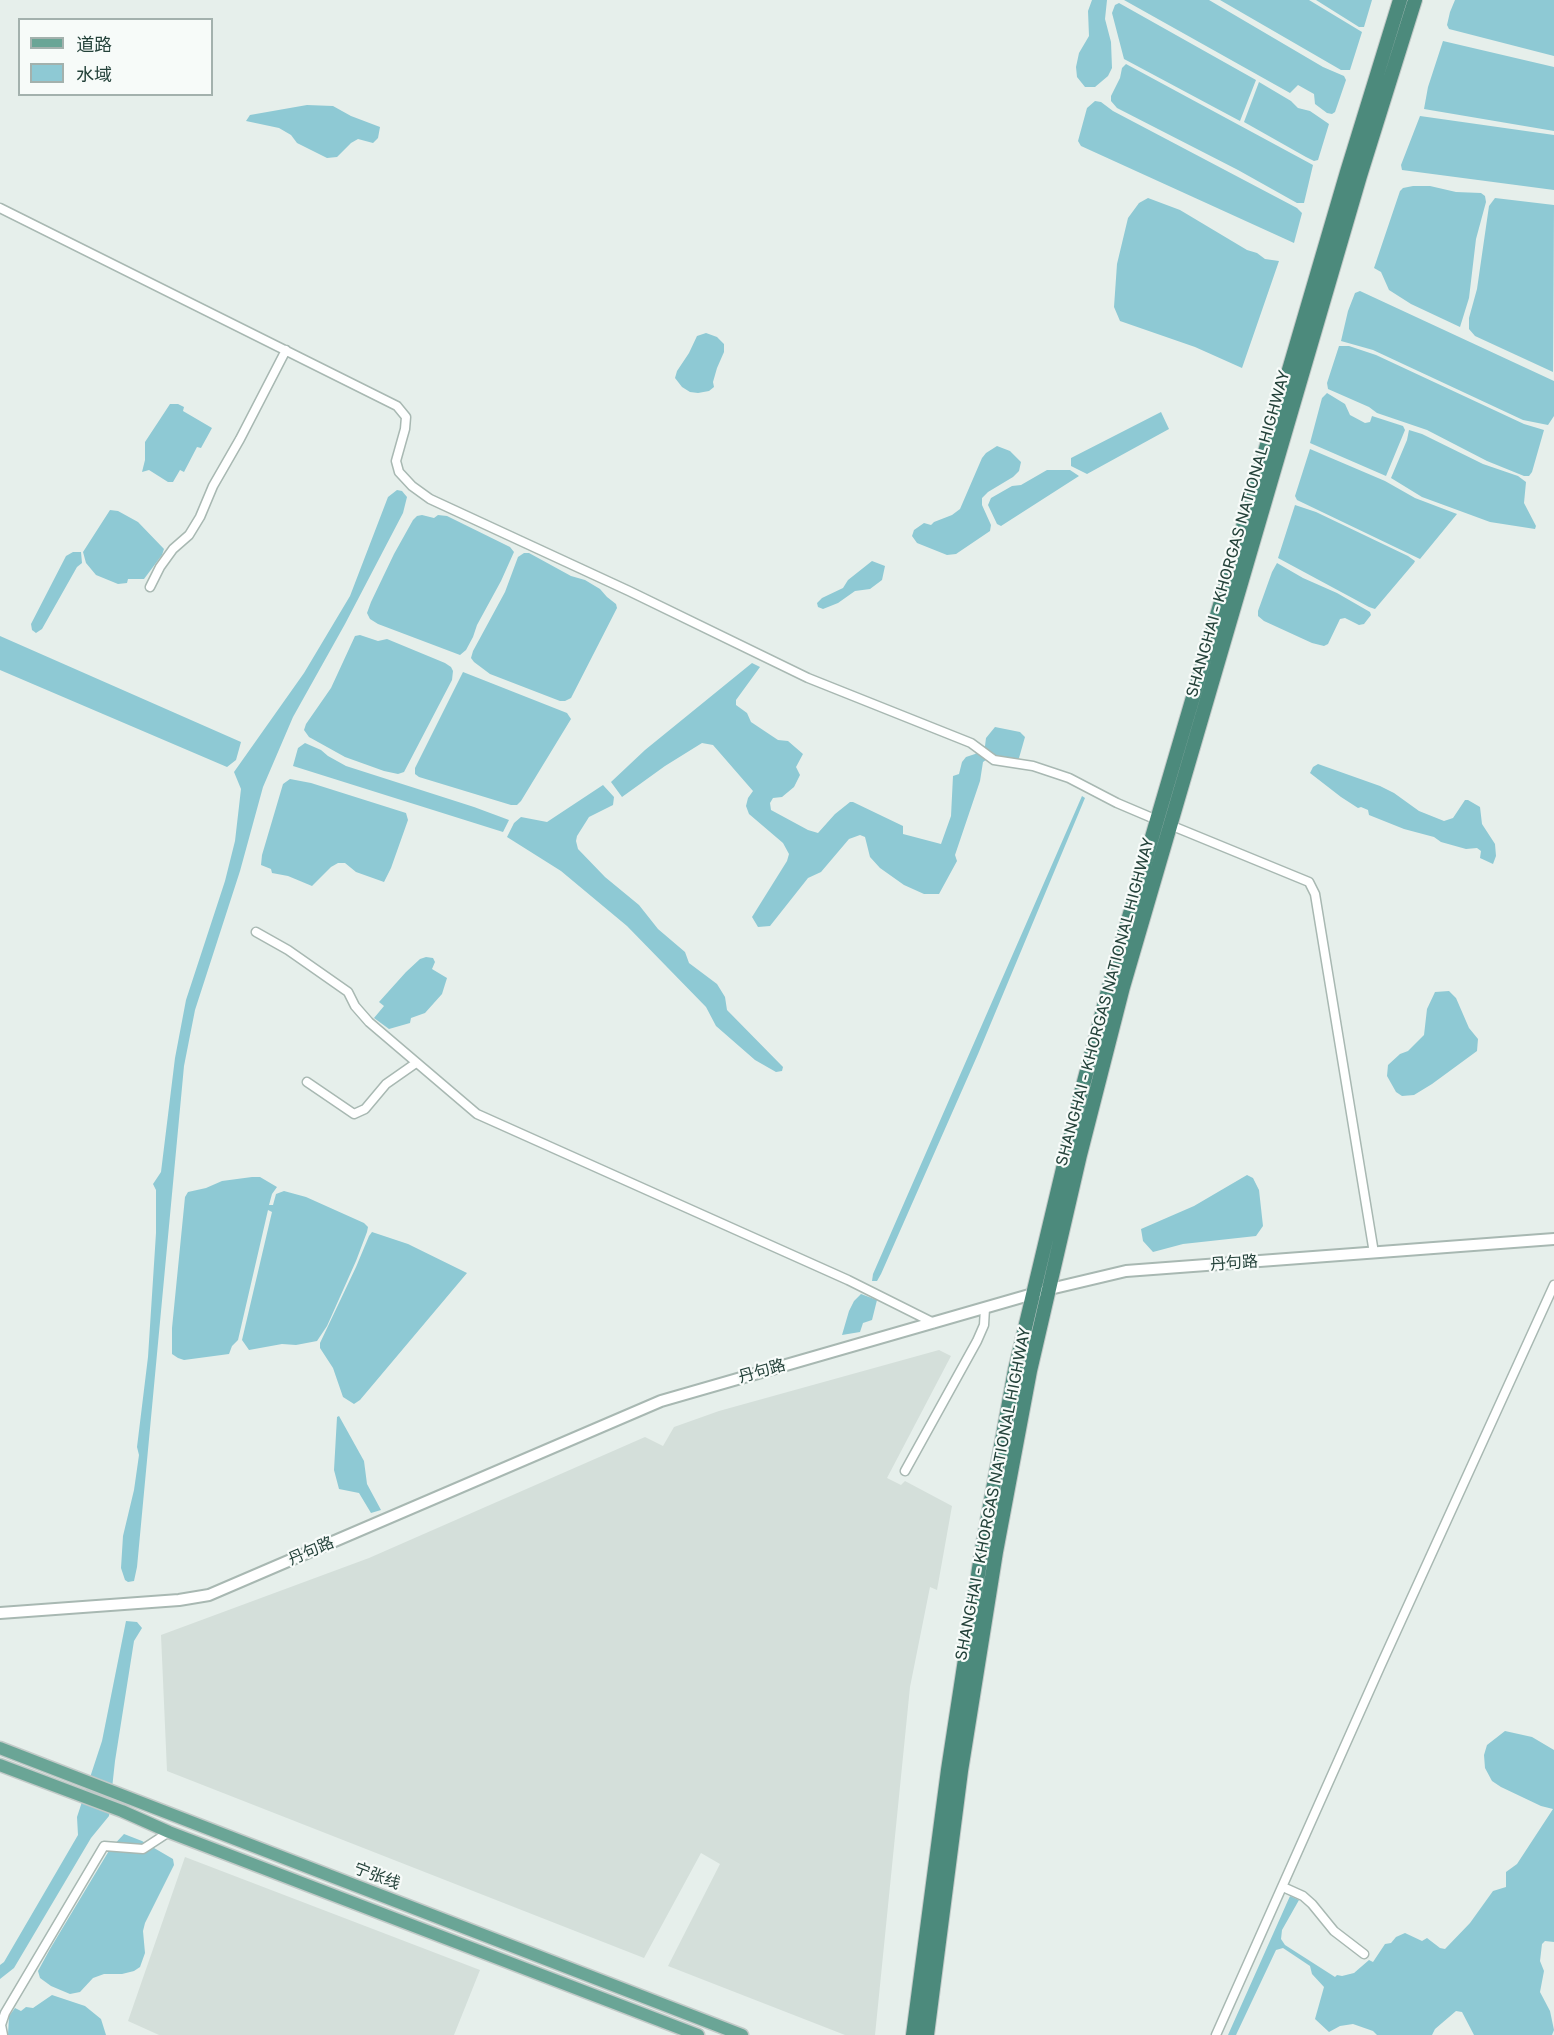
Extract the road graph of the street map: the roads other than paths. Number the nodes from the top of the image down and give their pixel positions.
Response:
1 (1400, 0) edge
2 (1415, 0) edge
3 (0, 208) edge
4 (286, 350) junction
5 (150, 587) dead end
6 (1164, 823) junction
7 (256, 932) dead end
8 (417, 1063) junction
9 (307, 1082) dead end
10 (1554, 1239) edge
11 (1374, 1252) junction
12 (1554, 1285) edge
13 (1050, 1289) junction
14 (1033, 1295) junction
15 (985, 1308) junction
16 (934, 1323) junction
17 (905, 1471) dead end
18 (0, 1613) edge
19 (963, 1710) junction
20 (0, 1748) edge
21 (0, 1765) edge
22 (169, 1832) junction
23 (1283, 1887) junction
24 (1364, 1954) dead end
25 (3, 2035) edge
26 (698, 2035) edge
27 (742, 2035) edge
28 (914, 2035) edge
29 (927, 2035) edge
30 (1216, 2035) edge

1 - 6 highway, SHANGHAI - KHORGAS NATIONAL HIGHWAY
2 - 6 highway, SHANGHAI - KHORGAS NATIONAL HIGHWAY
3 - 4 street
4 - 5 street
4 - 6 street
6 - 11 street
6 - 13 highway, SHANGHAI - KHORGAS NATIONAL HIGHWAY
6 - 14 highway, SHANGHAI - KHORGAS NATIONAL HIGHWAY
7 - 8 street
8 - 9 street
8 - 16 street
10 - 11 street, 丹句路
11 - 13 street, 丹句路
12 - 23 street
13 - 14 street, 丹句路
13 - 19 highway, SHANGHAI - KHORGAS NATIONAL HIGHWAY
14 - 15 street, 丹句路
14 - 19 highway, SHANGHAI - KHORGAS NATIONAL HIGHWAY
15 - 16 street, 丹句路
15 - 17 street
16 - 18 street, 丹句路
19 - 28 highway, SHANGHAI - KHORGAS NATIONAL HIGHWAY
19 - 29 highway, SHANGHAI - KHORGAS NATIONAL HIGHWAY
20 - 27 main road, 宁张线
21 - 22 main road, 宁张线
22 - 25 street
22 - 26 main road, 宁张线
23 - 24 street
23 - 30 street

